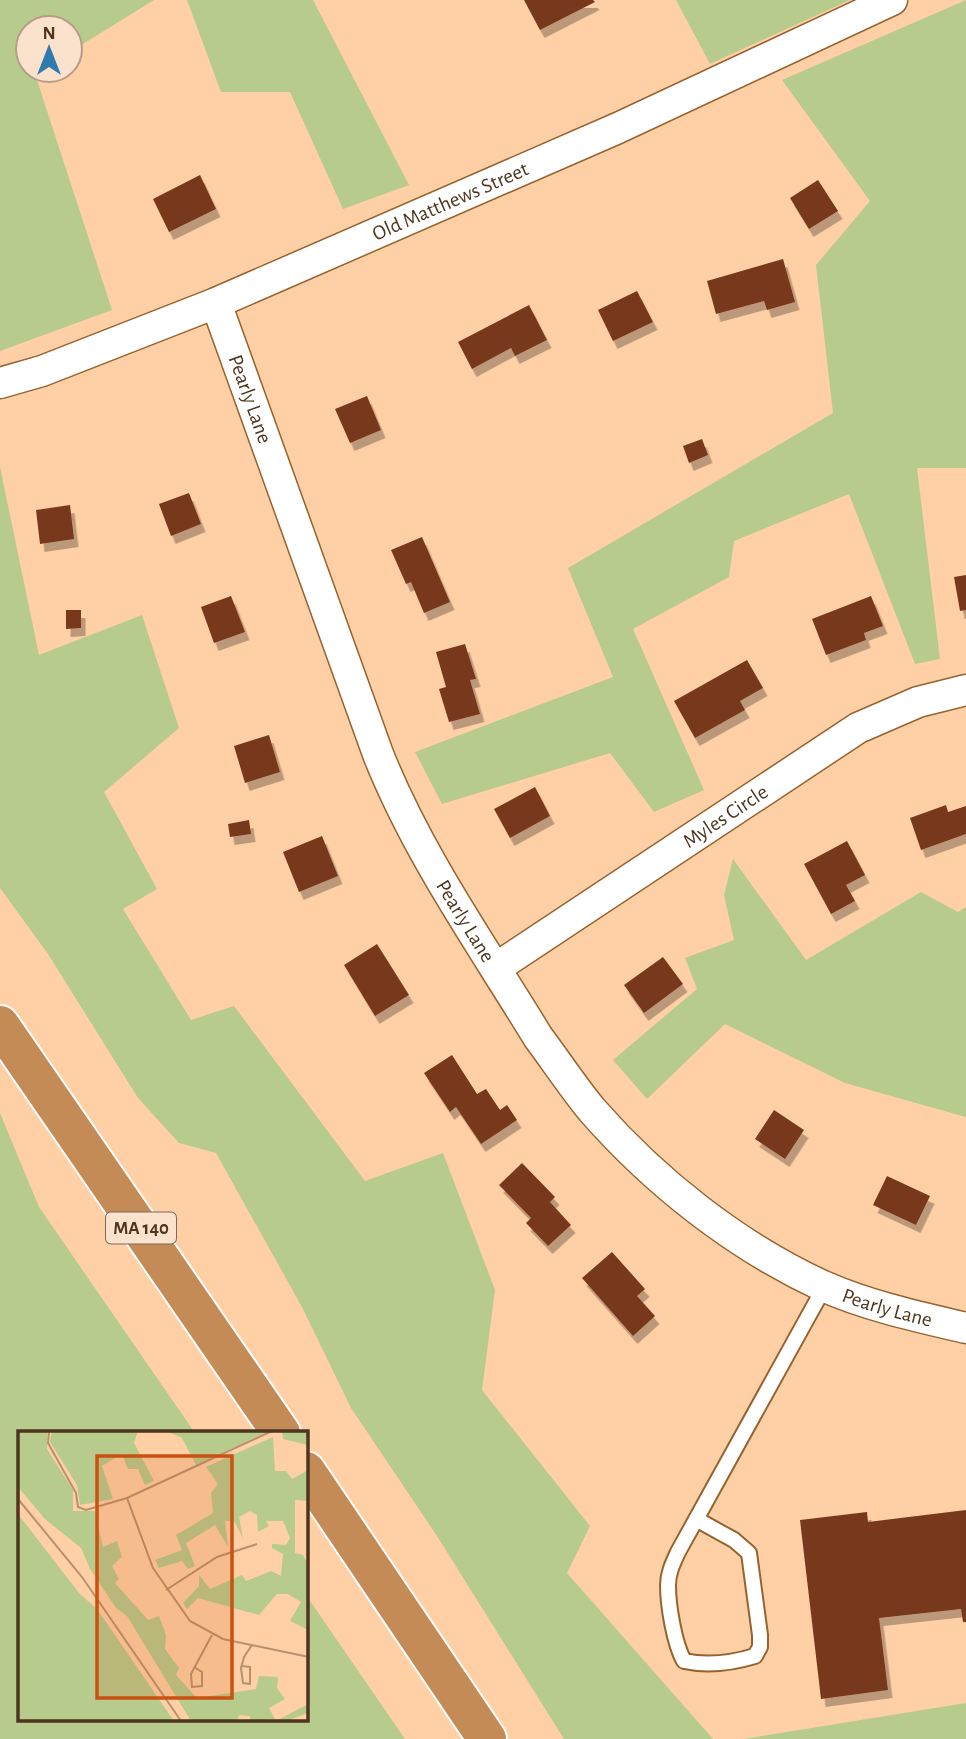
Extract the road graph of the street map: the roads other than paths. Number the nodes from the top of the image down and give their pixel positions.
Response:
1 (892, 0) edge
2 (216, 303) junction
3 (0, 383) edge
4 (966, 690) edge
5 (496, 968) junction
6 (0, 1025) edge
7 (824, 1286) junction
8 (966, 1328) edge
9 (280, 1431) edge
10 (308, 1474) edge
11 (696, 1519) junction
12 (488, 1739) edge

1 - 2 street, Old Matthews Street
2 - 3 street, Old Matthews Street
2 - 5 street, Pearly Lane
4 - 5 street, Myles Circle
5 - 7 street, Pearly Lane
6 - 9 highway, MA 140
7 - 8 street, Pearly Lane
7 - 11 lane
10 - 12 highway
11 - 11 lane

